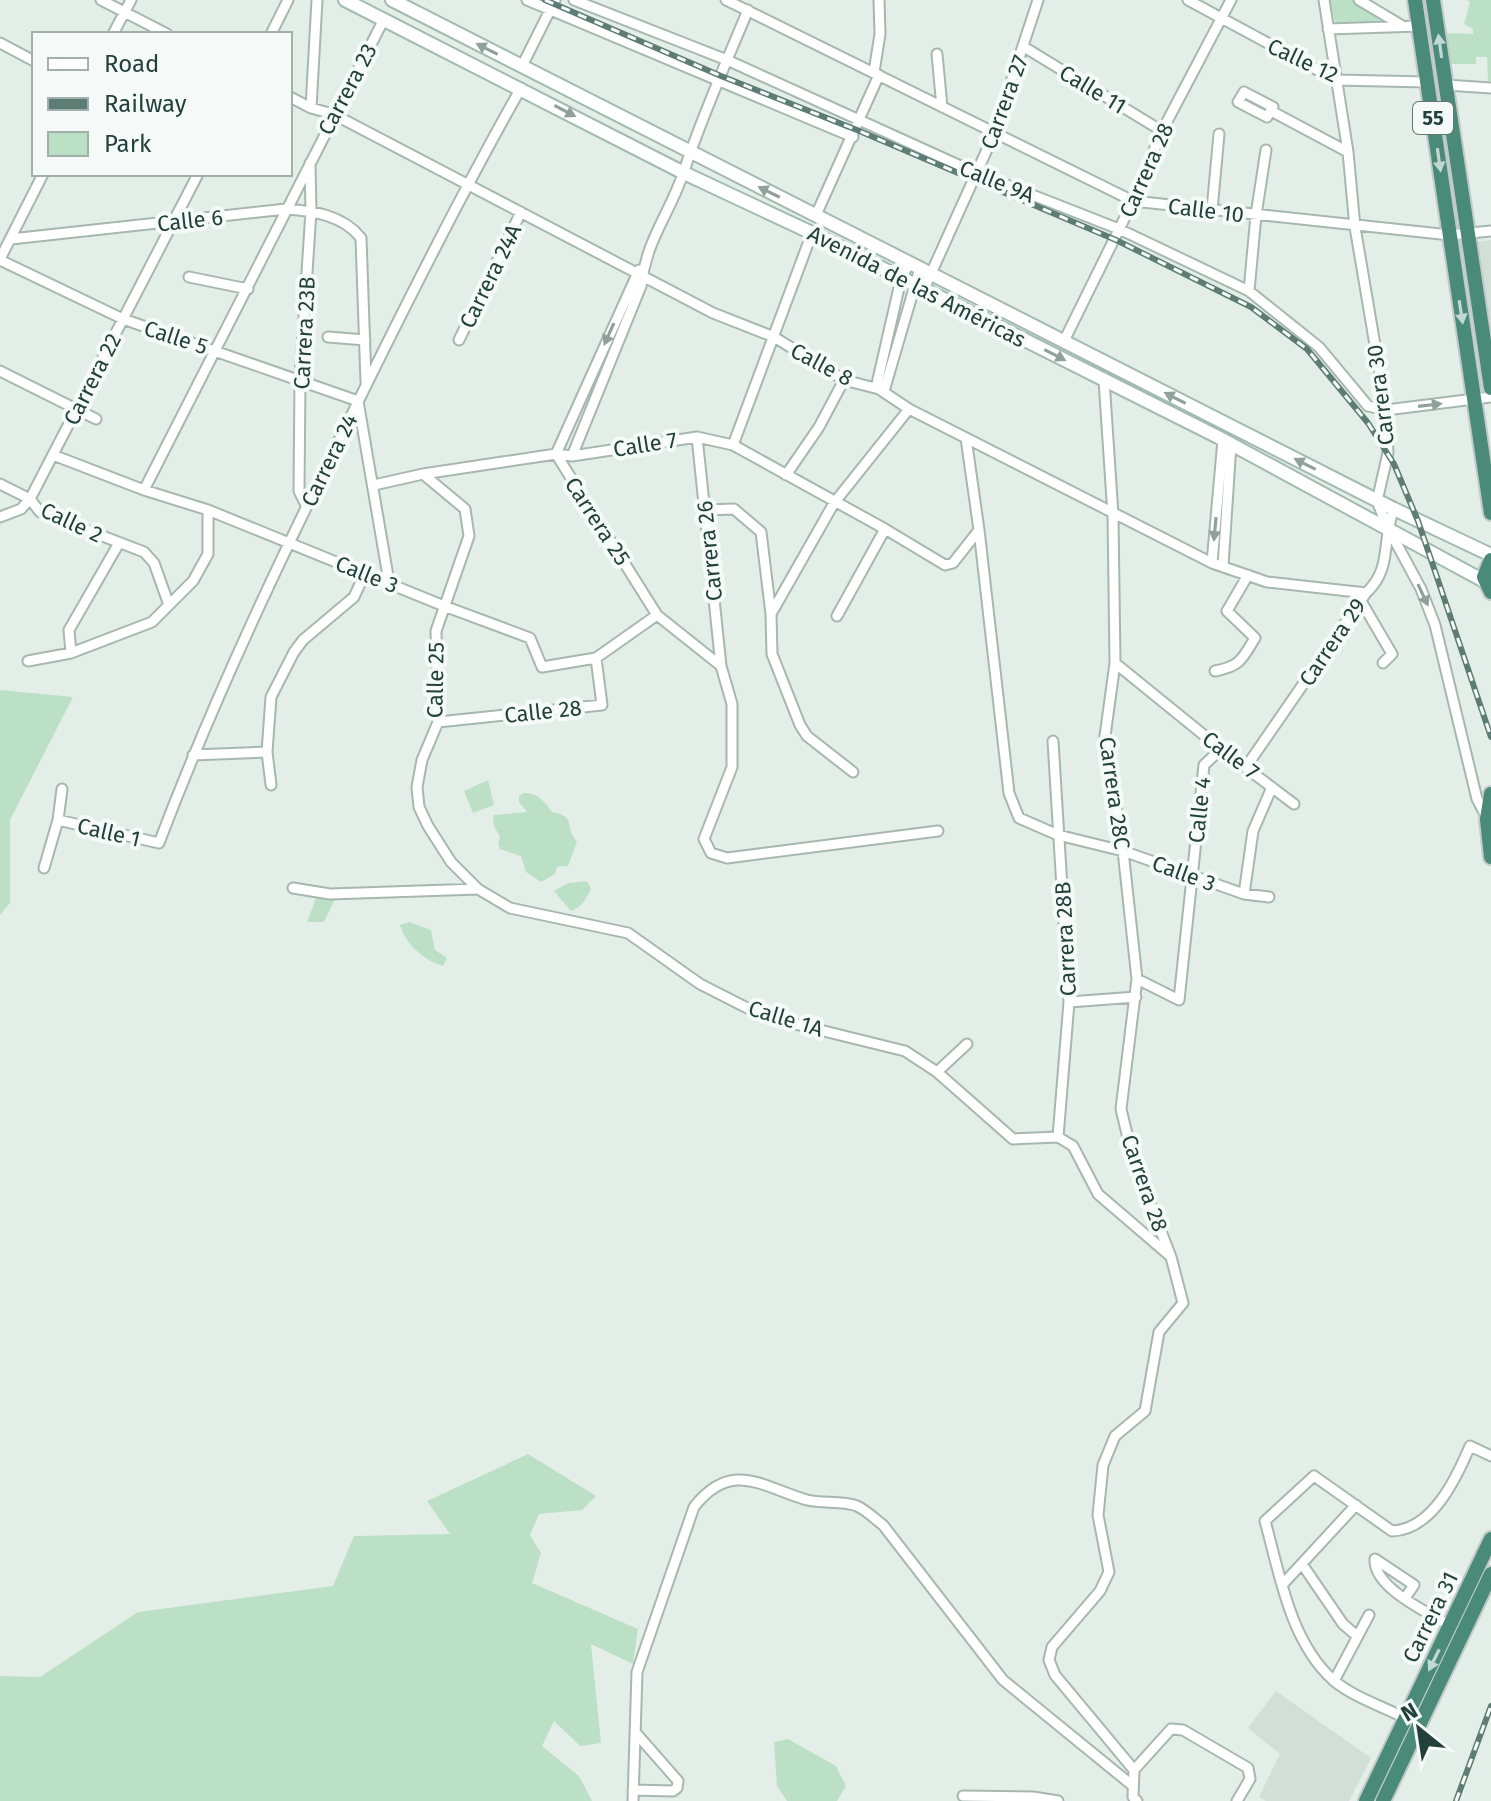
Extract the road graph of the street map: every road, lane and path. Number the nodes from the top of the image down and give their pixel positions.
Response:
1 (101, 0) edge
2 (131, 0) edge
3 (288, 0) edge
4 (317, 0) edge
5 (345, 0) edge
6 (392, 0) edge
7 (527, 0) edge
8 (574, 0) edge
9 (726, 0) edge
10 (879, 0) edge
11 (1038, 0) edge
12 (1188, 0) edge
13 (1231, 0) edge
14 (1314, 0) edge
15 (1359, 0) edge
16 (1415, 0) edge
17 (1433, 0) edge
18 (1324, 3) edge
19 (553, 5) edge
20 (748, 10) junction
21 (125, 12) junction
22 (384, 19) junction
23 (1222, 19) junction
24 (1402, 26) junction
25 (1419, 26) junction
26 (447, 28) junction
27 (1328, 29) junction
28 (114, 32) edge
29 (163, 32) edge
30 (272, 32) edge
31 (0, 43) edge
32 (439, 46) junction
33 (1024, 47) junction
34 (937, 54) dead end
35 (32, 60) edge
36 (727, 60) junction
37 (522, 66) junction
38 (877, 73) junction
39 (719, 80) junction
40 (1336, 80) junction
41 (1427, 82) junction
42 (1446, 85) junction
43 (521, 88) junction
44 (1491, 88) edge
45 (292, 98) edge
46 (942, 107) junction
47 (311, 108) junction
48 (1271, 111) dead end
49 (333, 114) junction
50 (859, 121) junction
51 (1162, 131) junction
52 (994, 134) junction
53 (1219, 134) dead end
54 (853, 137) junction
55 (1266, 150) dead end
56 (690, 152) junction
57 (1348, 152) junction
58 (310, 160) junction
59 (684, 173) junction
60 (976, 173) junction
61 (42, 176) edge
62 (197, 176) edge
63 (467, 183) junction
64 (1133, 201) junction
65 (286, 209) junction
66 (1212, 210) junction
67 (311, 211) junction
68 (521, 212) junction
69 (816, 215) junction
70 (1256, 215) junction
71 (173, 222) junction
72 (1355, 227) junction
73 (1119, 229) junction
74 (1491, 231) edge
75 (812, 233) junction
76 (1467, 234) junction
77 (1450, 235) junction
78 (11, 239) junction
79 (0, 259) edge
80 (920, 268) junction
81 (641, 271) junction
82 (189, 277) dead end
83 (913, 284) junction
84 (248, 289) junction
85 (1249, 291) junction
86 (123, 319) junction
87 (328, 337) dead end
88 (774, 337) junction
89 (365, 340) junction
90 (459, 340) dead end
91 (1064, 341) junction
92 (216, 350) junction
93 (0, 371) edge
94 (1130, 376) junction
95 (300, 380) junction
96 (844, 380) junction
97 (1104, 380) junction
98 (366, 383) junction
99 (1491, 388) edge
100 (1123, 389) junction
101 (880, 390) junction
102 (1491, 397) edge
103 (1475, 399) junction
104 (358, 401) junction
105 (76, 409) junction
106 (909, 409) junction
107 (1386, 410) junction
108 (96, 419) dead end
109 (1225, 423) junction
110 (697, 437) junction
111 (966, 438) junction
112 (1224, 440) junction
113 (733, 445) junction
114 (556, 454) junction
115 (53, 455) junction
116 (572, 456) junction
117 (423, 474) junction
118 (786, 475) junction
119 (0, 484) edge
120 (374, 485) junction
121 (144, 490) junction
122 (30, 499) junction
123 (1377, 501) junction
124 (834, 503) junction
125 (306, 505) junction
126 (1394, 509) junction
127 (208, 510) junction
128 (706, 510) junction
129 (1491, 513) edge
130 (1113, 515) junction
131 (0, 517) edge
132 (1387, 526) junction
133 (979, 530) junction
134 (889, 531) junction
135 (119, 543) junction
136 (288, 543) junction
137 (1491, 558) edge
138 (1212, 563) junction
139 (1223, 566) junction
140 (365, 573) junction
141 (1248, 575) junction
142 (389, 582) junction
143 (1488, 587) edge
144 (1364, 597) junction
145 (169, 605) junction
146 (444, 606) junction
147 (771, 614) junction
148 (657, 615) junction
149 (837, 616) dead end
150 (71, 653) junction
151 (596, 658) junction
152 (28, 661) dead end
153 (1115, 663) junction
154 (1383, 663) dead end
155 (721, 666) junction
156 (1215, 671) dead end
157 (438, 722) junction
158 (1053, 741) dead end
159 (1221, 749) junction
160 (267, 752) junction
161 (193, 755) junction
162 (1246, 767) junction
163 (853, 772) dead end
164 (271, 785) dead end
165 (1272, 787) junction
166 (62, 789) dead end
167 (1491, 794) edge
168 (1294, 804) dead end
169 (1487, 819) junction
170 (58, 820) junction
171 (938, 831) dead end
172 (1058, 835) junction
173 (159, 843) joint
174 (1123, 851) junction
175 (1491, 857) edge
176 (44, 868) dead end
177 (1192, 878) junction
178 (293, 888) dead end
179 (478, 889) junction
180 (1244, 894) junction
181 (1269, 897) dead end
182 (1137, 979) junction
183 (1136, 997) junction
184 (1069, 1002) junction
185 (967, 1044) dead end
186 (937, 1072) junction
187 (1121, 1109) joint
188 (1058, 1137) junction
189 (1171, 1257) junction
190 (1491, 1456) edge
191 (1356, 1505) junction
192 (1491, 1539) edge
193 (1302, 1564) junction
194 (1491, 1574) edge
195 (1283, 1584) junction
196 (1405, 1598) junction
197 (1369, 1615) dead end
198 (1451, 1626) junction
199 (1357, 1636) junction
200 (1334, 1681) junction
201 (1405, 1718) junction
202 (635, 1732) junction
203 (1134, 1770) junction
204 (1133, 1786) junction
205 (633, 1796) edge
206 (963, 1796) dead end
207 (1058, 1801) edge
208 (1137, 1801) edge
209 (1237, 1801) edge
210 (1366, 1801) edge
211 (1383, 1801) edge

1 - 21 street
2 - 21 street
3 - 30 street
4 - 47 street
5 - 22 main road, Avenida de las Américas
6 - 26 main road, Avenida de las Américas
7 - 19 street
8 - 36 street, Calle 9A
9 - 20 street, Calle 10
10 - 38 street
11 - 33 street, Carrera 27
12 - 23 street, Calle 12
13 - 23 street, Carrera 28
14 - 18 street
15 - 24 street
16 - 25 highway, 55
42 -> 17 highway, 55
18 - 27 street, Carrera 30
19 - 37 street
19 - 39 street
20 - 36 street, Carrera 25
20 - 38 street, Calle 10
21 - 28 street
21 - 29 street
22 - 32 main road, Avenida de las Américas
22 - 49 street, Carrera 23
23 - 40 street, Calle 12
23 - 51 street, Carrera 28
24 - 25 street
24 - 27 street
25 - 41 highway, 55
26 - 32 main road
37 -> 26 main road, Avenida de las Américas
27 - 40 street, Carrera 30
31 - 35 street
32 - 43 main road, Avenida de las Américas
33 - 51 street, Calle 11
33 - 52 street, Carrera 27
34 - 46 street
36 - 39 street, Carrera 25
36 - 50 street, Calle 9A
37 - 56 main road, Avenida de las Américas
38 - 46 street, Calle 10
38 - 50 street
39 - 54 street
39 - 56 street, Carrera 25
40 - 41 street, Calle 12
40 - 57 street, Carrera 30
41 -> 77 highway, 55
42 - 44 street
42 - 76 highway, 55
43 -> 59 main road, Avenida de las Américas
43 - 63 street, Carrera 24
45 - 47 street, Calle 8
46 - 52 street, Calle 10
47 - 49 street, Calle 8
48 - 57 street
49 - 58 street, Carrera 23
49 - 63 street, Calle 8
50 - 54 street
50 - 60 street, Calle 9A
51 - 64 street, Carrera 28
52 - 60 street, Carrera 27
52 - 64 street, Calle 10
53 - 66 street
54 - 69 street
55 - 70 street
56 - 59 street, Carrera 25
69 -> 56 main road, Avenida de las Américas
57 - 72 street, Carrera 30
58 - 65 street, Carrera 23
58 - 67 street, Carrera 23B
59 - 75 main road, Avenida de las Américas
59 - 81 street, Carrera 25
60 - 73 street, Calle 9A
60 - 80 street, Carrera 27
61 - 78 street
62 - 71 street, Carrera 22
63 - 68 street, Calle 8
63 - 98 street, Carrera 24
64 - 66 street, Calle 10
64 - 73 street, Carrera 28
65 - 67 street, Calle 6
65 - 71 street, Calle 6
65 - 84 street, Carrera 23
66 - 70 street, Calle 10
67 - 89 street, Calle 6
67 - 95 street, Carrera 23B
68 - 81 street, Calle 8
68 - 90 street, Carrera 24A
69 - 80 main road, Avenida de las Américas
70 - 72 street, Calle 10
70 - 85 street
71 - 78 street, Calle 6
71 - 86 street, Carrera 22
72 - 77 street, Calle 10
72 - 107 street, Carrera 30
73 - 85 street, Calle 9A
73 - 91 street, Carrera 28
74 - 76 street, Calle 10
75 - 83 main road, Avenida de las Américas
75 - 88 street
76 - 77 street, Calle 10
76 - 99 highway, 55
77 -> 103 highway, 55
78 - 79 street
79 - 86 street, Calle 5
80 - 83 street, Carrera 27
80 - 83 street, Carrera 27
80 - 91 main road, Avenida de las Américas
81 - 88 street, Calle 8
81 -> 114 street, Carrera 25
81 - 116 street, Carrera 25
82 - 84 street
83 -> 97 main road, Avenida de las Américas
83 - 101 street, Carrera 27
84 - 92 street, Carrera 23
85 - 107 street, Calle 9A
86 - 92 street, Calle 5
86 - 105 street, Carrera 22
87 - 89 street
88 - 96 street, Calle 8
88 - 113 street
89 - 98 street
91 - 94 main road, Avenida de las Américas
92 - 95 street, Calle 5
92 - 121 street, Carrera 23
93 - 105 street
94 - 100 main road
109 -> 94 main road, Avenida de las Américas
95 - 104 street, Calle 5
95 - 125 street, Carrera 23B
96 - 101 street, Calle 8
96 - 118 street
97 - 100 main road, Avenida de las Américas
97 - 130 street, Carrera 28C
98 - 104 street, Carrera 24
100 - 112 main road, Avenida de las Américas
101 - 106 street, Calle 8
102 - 103 street
107 -> 103 street
103 - 129 highway, 55
104 - 120 street
104 - 125 street, Carrera 24
105 - 108 street
105 - 115 street, Carrera 22
106 - 111 street, Calle 8
106 - 124 street
107 - 123 street, Carrera 30
109 - 112 main road
123 -> 109 main road, Avenida de las Américas
110 - 113 street, Calle 7
110 - 116 street, Calle 7
110 - 128 street, Carrera 26
111 - 130 street, Calle 8
111 - 133 street
112 - 132 main road, Avenida de las Américas
112 -> 138 street
112 - 139 street
113 - 118 street, Calle 7
114 - 116 street, Calle 7
114 - 117 street, Calle 7
114 - 148 street, Carrera 25
115 - 121 street, Calle 3
115 - 122 street, Carrera 22
117 - 120 street, Calle 7
117 - 146 street, Calle 25
118 - 124 street, Calle 7
119 - 122 street
120 - 142 street
121 - 127 street, Calle 3
122 - 131 street, Calle 2
122 - 135 street, Calle 2
123 - 126 main road, Avenida de las Américas
123 - 132 street
124 - 134 street, Calle 7
124 - 147 street
125 - 136 street, Carrera 24
126 - 132 street, Carrera 29
126 - 137 main road, Avenida de las Américas
127 - 136 street, Calle 3
127 - 145 street
128 - 147 street
128 - 155 street, Carrera 26
130 - 138 street, Calle 8
130 - 153 street, Carrera 28C
132 - 143 main road, Avenida de las Américas
132 - 144 street, Carrera 29
132 -> 169 street
133 - 134 street, Calle 7
133 - 172 street, Calle 3
134 - 149 street
135 - 145 street, Calle 2
135 - 150 street
136 - 140 street, Calle 3
136 - 161 street, Carrera 24
137 - 143 highway
138 - 139 street, Calle 8
139 - 141 street, Calle 8
140 - 142 street, Calle 3
140 - 160 street
141 - 144 street, Calle 8
141 - 156 street
142 - 146 street, Calle 3
144 - 154 street
144 - 162 street, Carrera 29
145 - 150 street
146 - 151 street, Calle 3
146 - 157 street, Calle 25
147 - 163 street
148 - 151 street, Calle 3
148 - 155 street, Carrera 25
150 - 152 street
151 - 157 street, Calle 28
153 - 159 street, Calle 7
153 - 174 street, Carrera 28C
155 - 171 street
157 - 179 street, Calle 25
158 - 172 street, Carrera 28B
159 - 162 street, Calle 7
159 - 177 street, Calle 4
160 - 161 street
160 - 164 street
161 - 173 street, Carrera 24
162 - 165 street, Calle 7
165 - 168 street, Calle 7
165 - 180 street, Calle 7
166 - 170 street, Calle 1
167 - 169 highway
169 - 175 highway
170 - 173 street, Calle 1
170 - 176 street, Calle 1
172 - 174 street, Calle 3
172 - 184 street, Carrera 28B
174 - 177 street, Calle 3
174 - 182 street, Carrera 28C
177 - 180 street, Calle 3
177 - 182 street
178 - 179 street
179 - 186 street, Calle 1A
180 - 181 street, Calle 3
182 - 183 street, Carrera 28C
183 - 184 street
183 - 187 street, Carrera 28C
184 - 188 street, Carrera 28B
185 - 186 street
186 - 188 street, Calle 1A
187 - 189 street, Carrera 28
188 - 189 street
189 - 203 street, Carrera 28
190 - 191 street
191 - 193 street
191 - 195 street
192 - 198 highway, Carrera 31
193 - 195 street
193 - 199 street
194 - 211 highway, Carrera 31
195 - 200 street
196 - 196 street
196 - 198 street
197 - 199 street
198 -> 201 highway, Carrera 31
199 - 200 street
200 - 201 street
201 - 210 highway, Carrera 31
202 - 204 street
202 - 205 street
202 - 205 street
203 - 204 street
203 - 209 street
204 - 208 street
206 - 207 street

